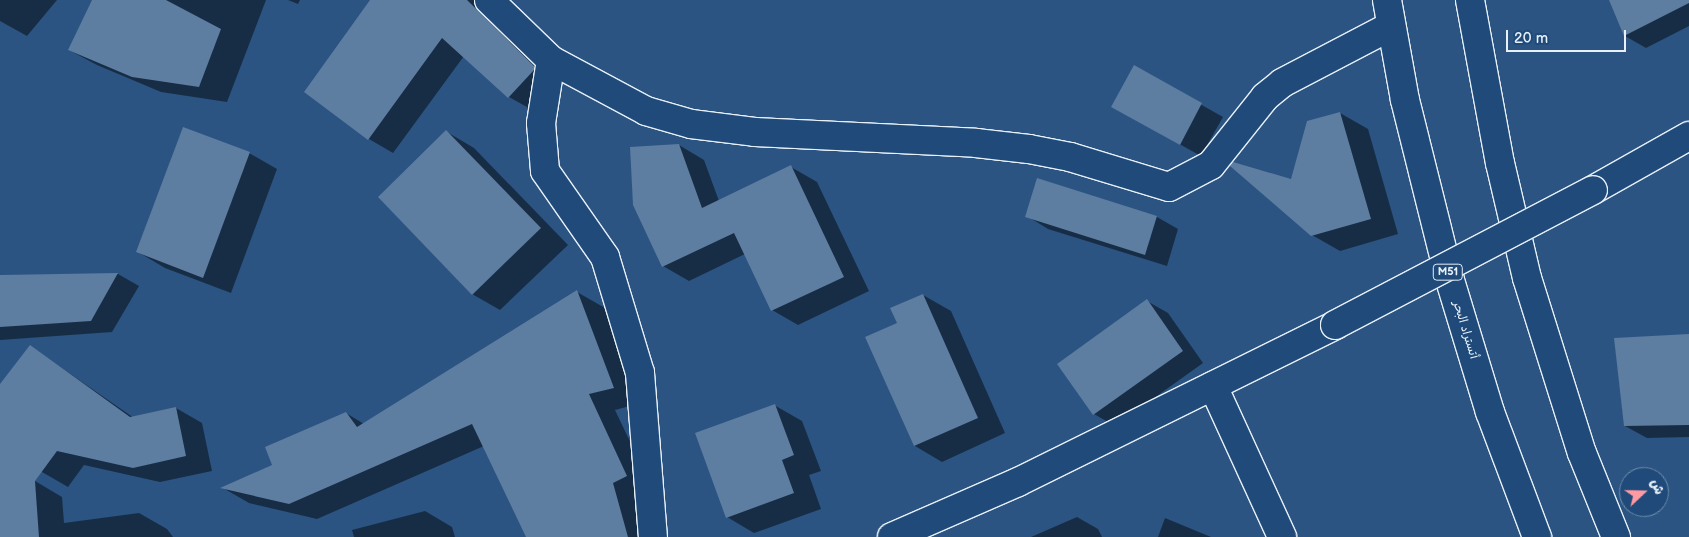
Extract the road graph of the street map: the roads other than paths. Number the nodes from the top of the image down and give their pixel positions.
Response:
1 (489, 0) edge
2 (1470, 0) edge
3 (1389, 13) edge
4 (552, 60) junction
5 (1689, 136) edge
6 (1213, 386) junction
7 (653, 537) edge
8 (892, 537) edge
9 (1282, 537) edge
10 (1537, 537) edge
11 (1616, 537) edge

1 - 4 main road
2 - 11 main road
3 - 4 main road
3 - 10 main road, أتستراد البحر / M51
4 - 7 main road
5 - 6 main road, bridge
6 - 8 main road
6 - 9 main road

